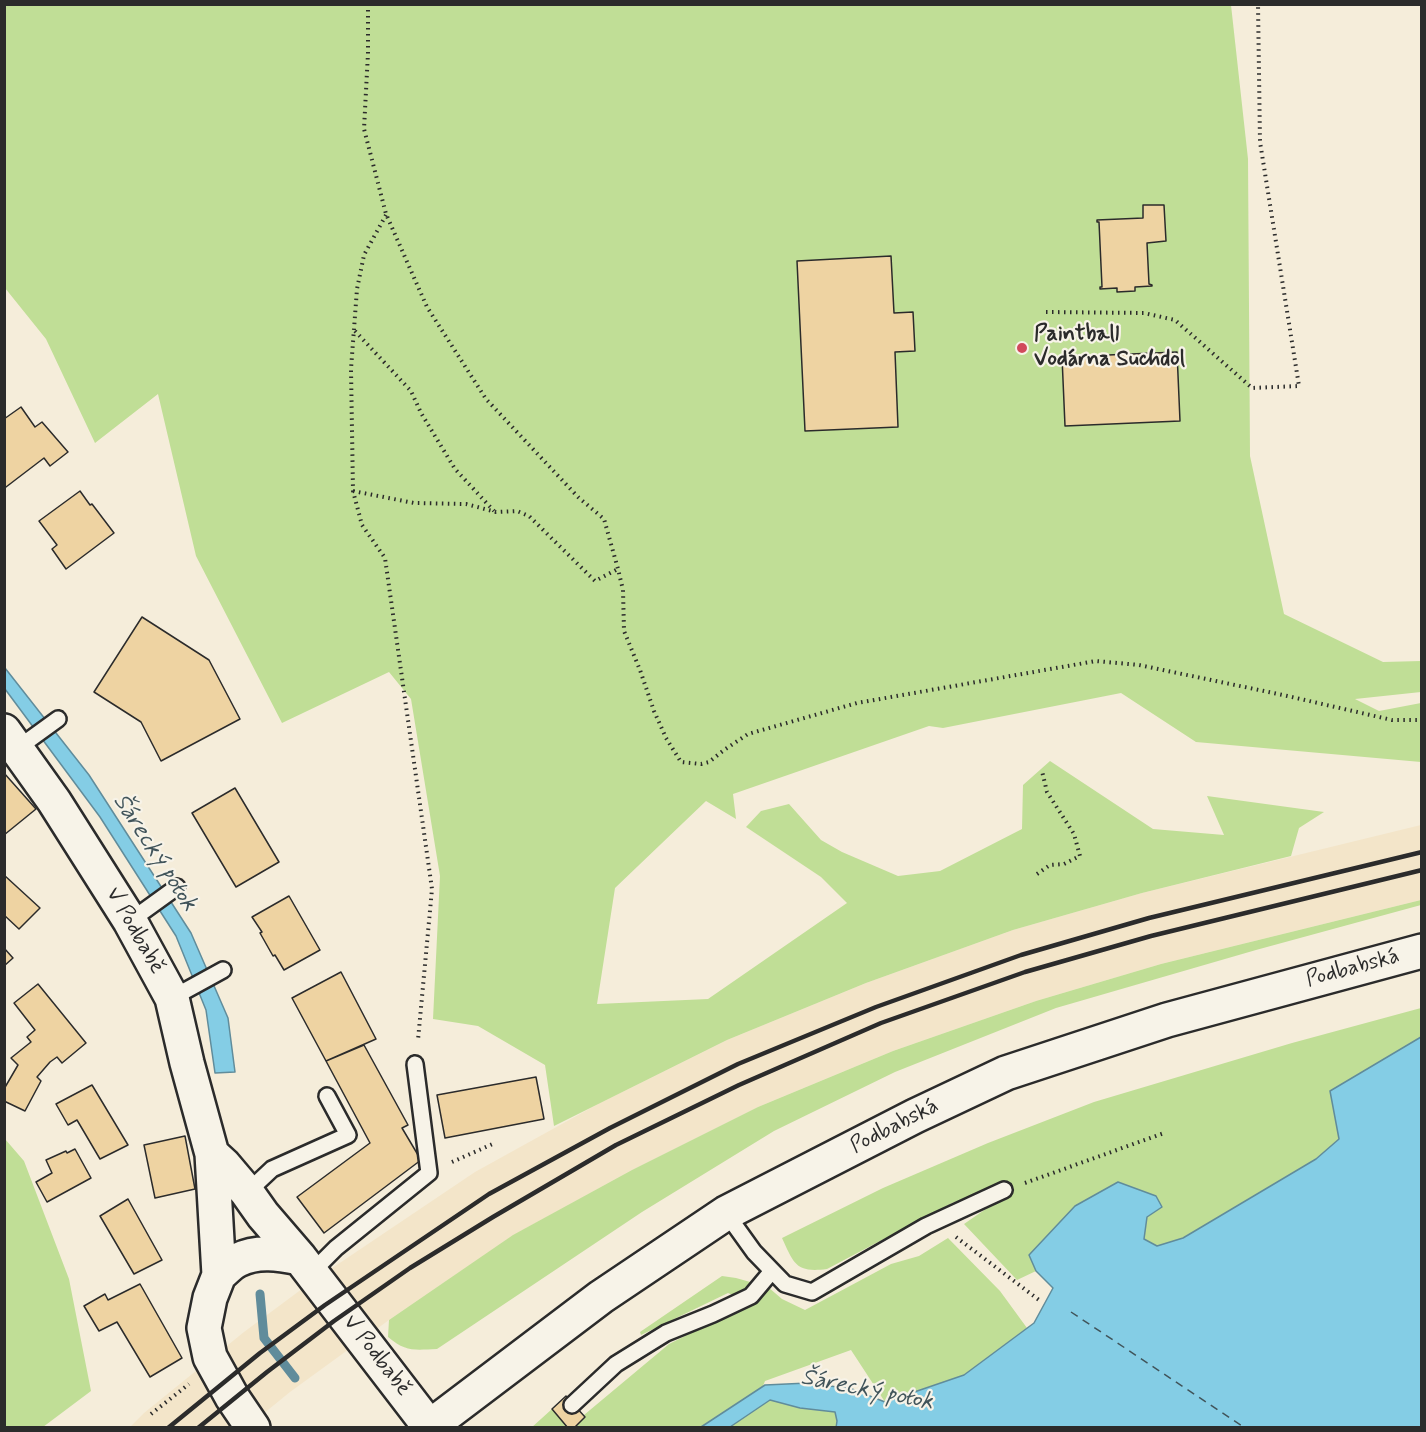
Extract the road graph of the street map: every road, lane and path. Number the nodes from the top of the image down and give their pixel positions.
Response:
1 (368, 4) edge
2 (1258, 4) edge
3 (386, 214) junction
4 (1047, 312) dead end
5 (354, 330) junction
6 (353, 491) junction
7 (496, 512) junction
8 (618, 569) junction
9 (58, 719) dead end
10 (1422, 720) edge
11 (18, 740) edge
12 (1042, 771) dead end
13 (1037, 874) dead end
14 (177, 887) dead end
15 (137, 916) junction
16 (1422, 951) edge
17 (224, 970) dead end
18 (180, 993) junction
19 (415, 1064) joint
20 (327, 1096) dead end
21 (1164, 1133) dead end
22 (495, 1143) dead end
23 (212, 1154) junction
24 (429, 1173) junction
25 (251, 1188) junction
26 (1004, 1190) joint
27 (726, 1213) junction
28 (939, 1220) junction
29 (305, 1266) junction
30 (772, 1271) junction
31 (219, 1275) junction
32 (1039, 1300) dead end
33 (195, 1379) dead end
34 (572, 1406) dead end
35 (152, 1414) dead end
36 (428, 1427) edge
37 (253, 1428) edge

1 - 3 path
2 - 4 path
3 - 5 path
3 - 8 path
5 - 6 path
5 - 7 path
6 - 7 path
6 - 19 path
7 - 8 path
8 - 10 path
9 - 11 lane
11 - 15 street, V Podbabě
12 - 13 path
14 - 15 lane
15 - 18 street, V Podbabě
16 - 27 street, Podbabská
17 - 18 lane
18 - 23 street, V Podbabě
19 - 24 lane
20 - 25 lane
21 - 26 path
22 - 24 path
23 - 25 street, V Podbabě
23 - 31 street, V Podbabě
24 - 29 lane
25 - 29 street, V Podbabě
26 - 28 lane
27 - 30 lane
27 - 36 street, Podbabská
28 - 30 lane
28 - 32 path
29 - 31 street
29 - 36 street, V Podbabě
30 - 34 lane
31 - 37 street, V Podbabě
33 - 35 path

